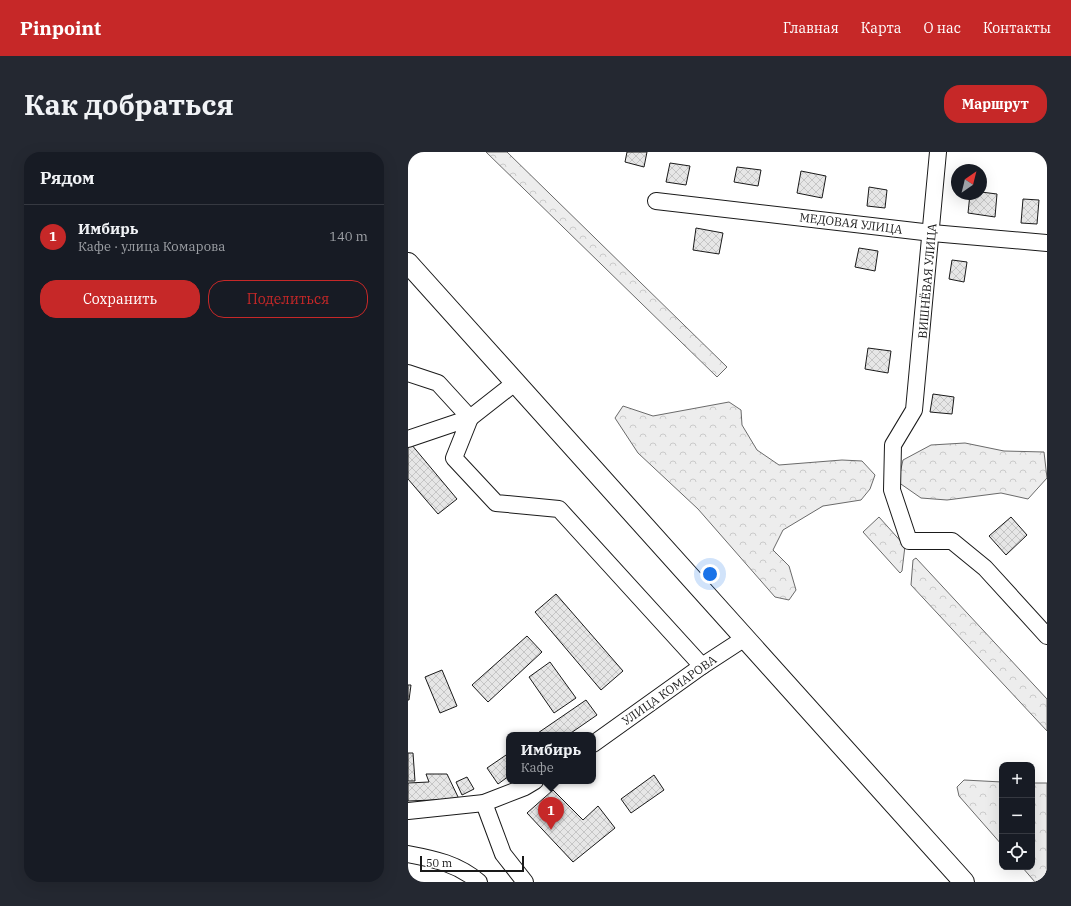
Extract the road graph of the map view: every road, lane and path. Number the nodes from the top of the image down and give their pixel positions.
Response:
1 (938, 152) edge
2 (656, 201) dead end
3 (932, 232) junction
4 (1047, 243) edge
5 (408, 263) edge
6 (408, 373) edge
7 (516, 382) junction
8 (470, 418) junction
9 (408, 439) edge
10 (1047, 636) edge
11 (745, 638) junction
12 (702, 666) junction
13 (596, 742) edge
14 (530, 784) edge
15 (484, 803) junction
16 (408, 811) edge
17 (408, 854) edge
18 (479, 882) edge
19 (525, 882) edge
20 (964, 882) edge

1 - 3 street, ВИШНЁВАЯ УЛИЦА
2 - 3 street, МЕДОВАЯ УЛИЦА
3 - 4 street, МЕДОВАЯ УЛИЦА
3 - 10 street, ВИШНЁВАЯ УЛИЦА
5 - 7 main road
6 - 8 street
7 - 8 street
7 - 11 main road
8 - 9 street
8 - 12 street
11 - 12 street, УЛИЦА КОМАРОВА
11 - 20 main road
12 - 13 street, УЛИЦА КОМАРОВА
14 - 15 street
15 - 16 street
15 - 19 street
17 - 18 street

